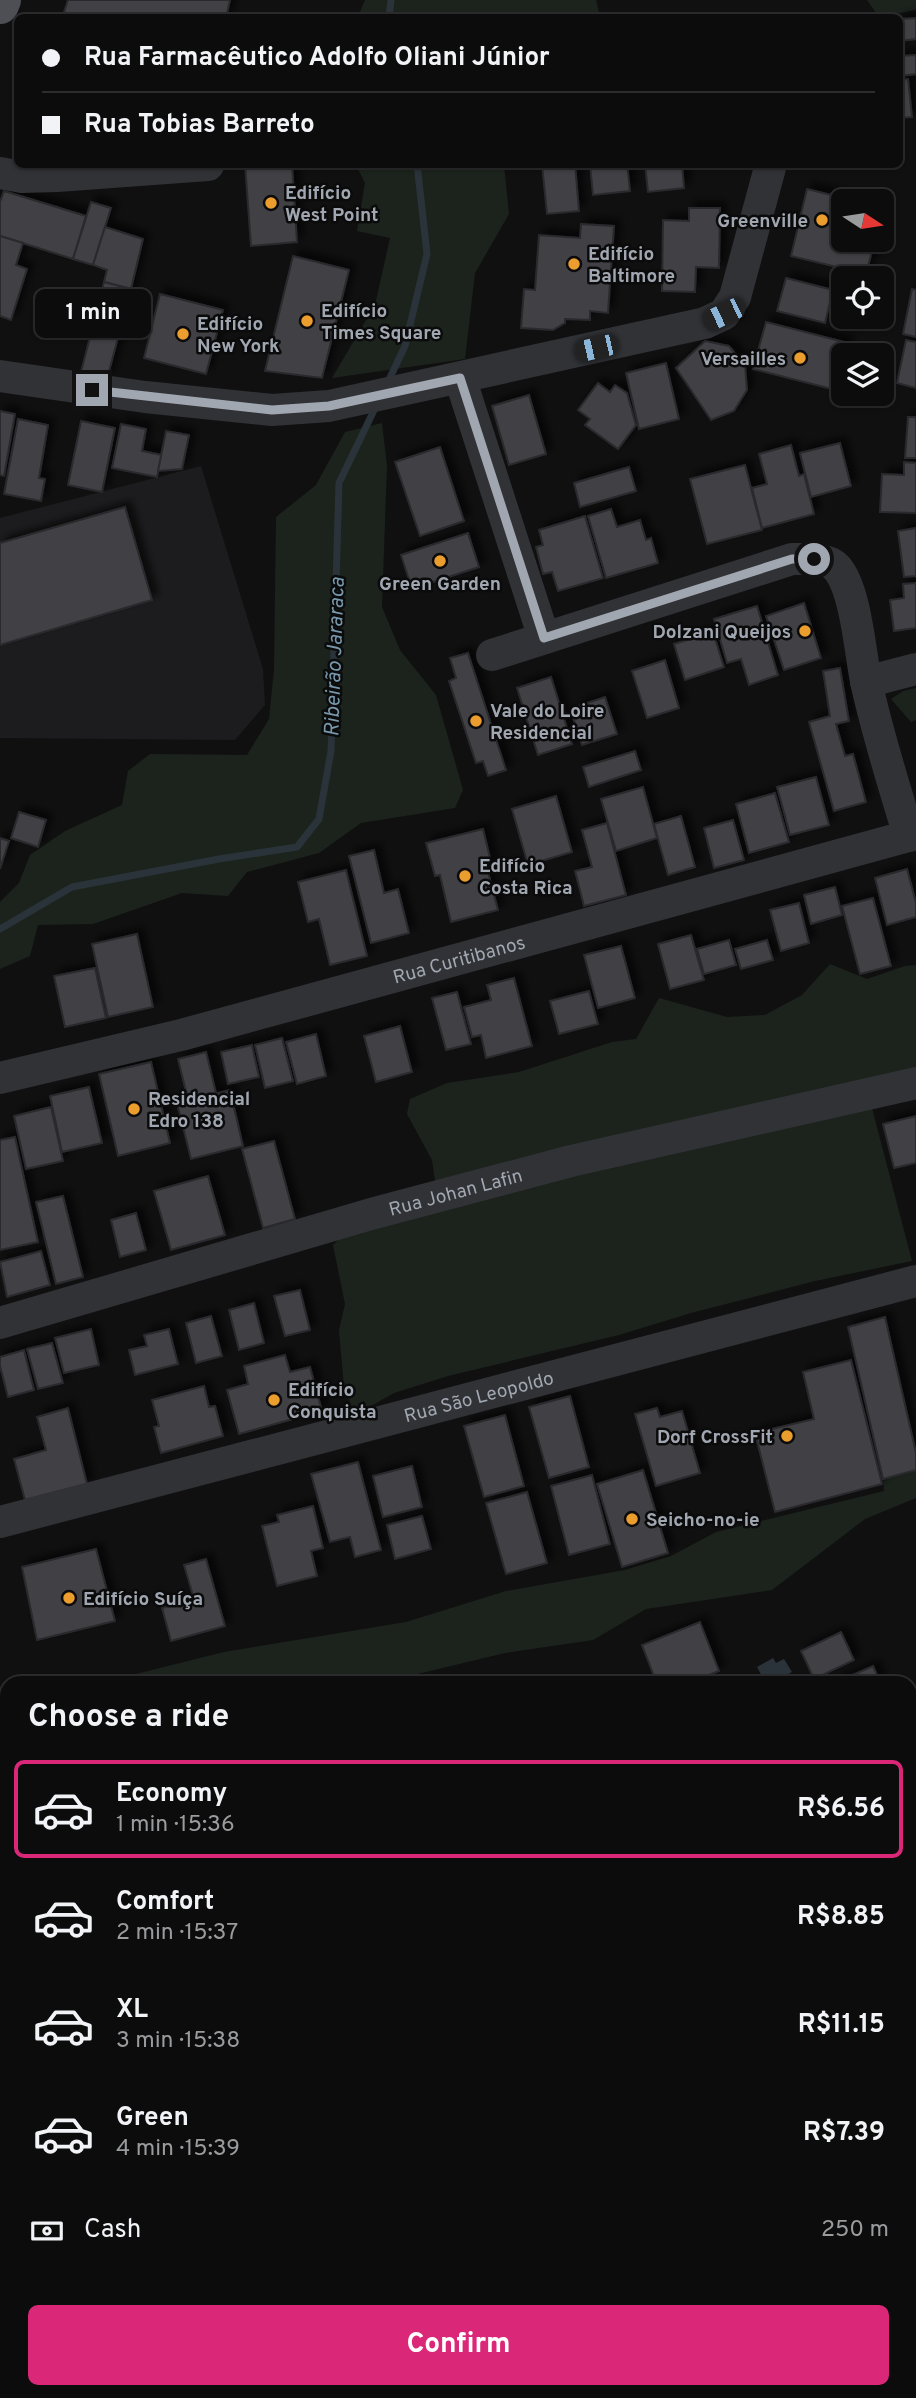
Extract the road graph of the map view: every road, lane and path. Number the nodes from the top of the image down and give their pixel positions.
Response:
1 (167, 168) edge
2 (770, 168) edge
3 (0, 173) edge
4 (0, 376) edge
5 (460, 378) junction
6 (544, 638) junction
7 (492, 655) dead end
8 (916, 669) edge
9 (866, 682) junction
10 (913, 835) edge
11 (0, 1079) edge
12 (916, 1083) edge
13 (916, 1281) edge
14 (0, 1323) edge
15 (0, 1522) edge

1 - 3 street
2 - 5 street
4 - 5 street
5 - 6 street
6 - 7 street
6 - 9 street
8 - 9 street
9 - 10 street
10 - 11 street, Rua Curitibanos
12 - 14 street, Rua Johan Lafin
13 - 15 street, Rua São Leopoldo

